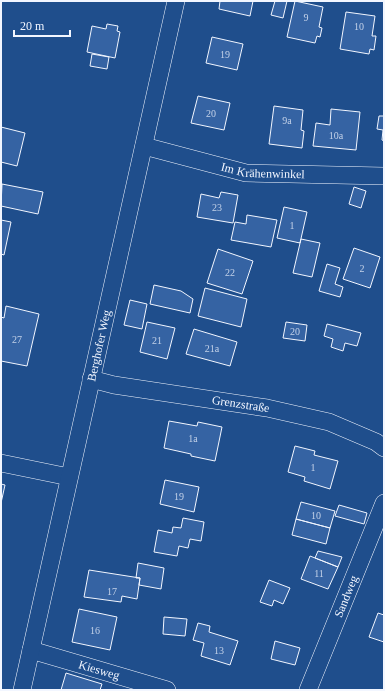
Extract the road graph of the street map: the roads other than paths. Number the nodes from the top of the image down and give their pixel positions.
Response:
1 (176, 1) edge
2 (144, 146) junction
3 (384, 176) edge
4 (91, 379) junction
5 (384, 448) edge
6 (1, 463) edge
7 (69, 478) junction
8 (384, 503) edge
9 (31, 650) junction
10 (22, 690) edge
11 (167, 690) edge
12 (308, 690) edge

1 - 2 street, Berghofer Weg
2 - 3 street, Im Krähenwinkel
2 - 4 street, Berghofer Weg
4 - 5 street, Grenzstraße
4 - 7 street, Berghofer Weg
6 - 7 street
7 - 9 street, Berghofer Weg
8 - 12 street, Sandweg
9 - 10 street, Berghofer Weg
9 - 11 street, Kiesweg

